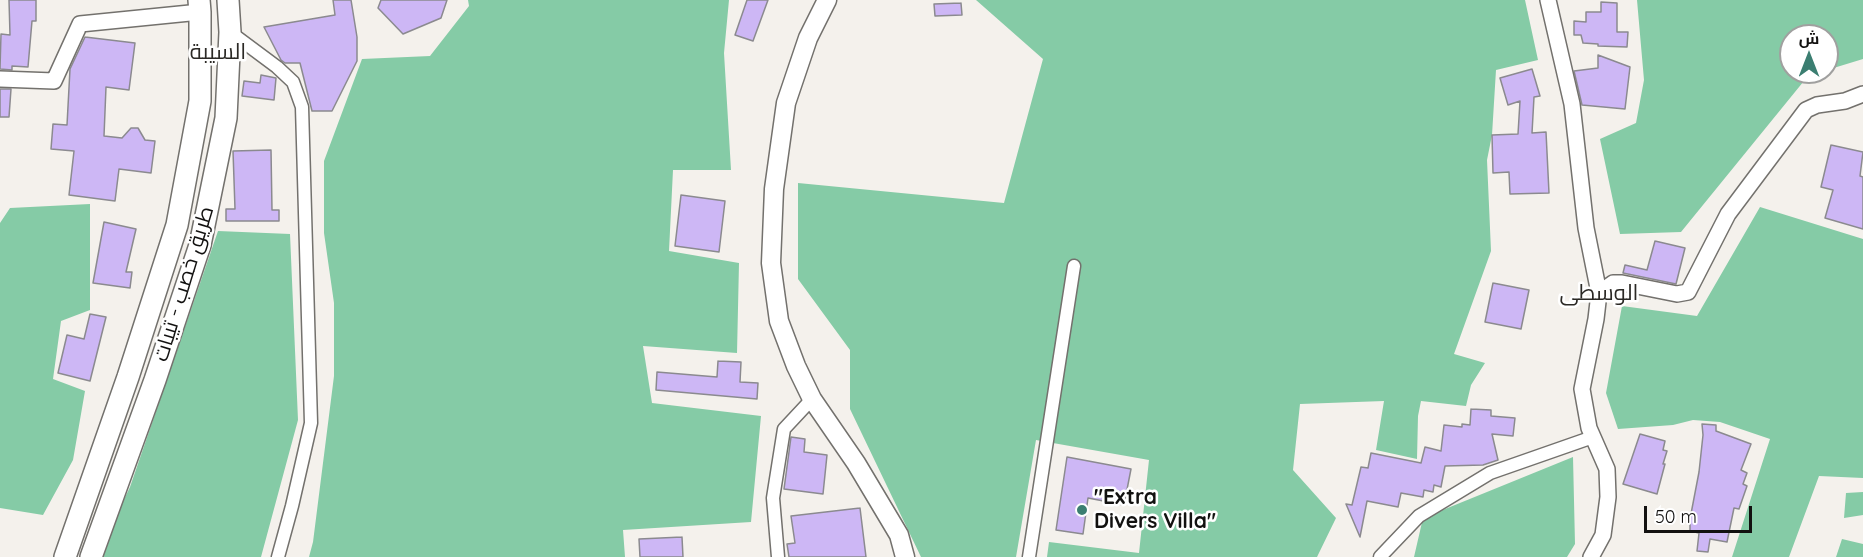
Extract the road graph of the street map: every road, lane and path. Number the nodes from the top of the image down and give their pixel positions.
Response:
1 (228, 0) edge
2 (827, 0) edge
3 (1548, 0) edge
4 (200, 6) edge
5 (230, 32) junction
6 (0, 79) edge
7 (1863, 94) edge
8 (1074, 266) dead end
9 (1599, 293) junction
10 (812, 399) junction
11 (1593, 437) junction
12 (64, 557) edge
13 (91, 557) edge
14 (278, 557) edge
15 (778, 557) edge
16 (905, 557) edge
17 (1029, 557) edge
18 (1380, 557) edge
19 (1591, 557) edge

1 - 5 highway, طريق خصب - تيبات
2 - 10 main road
3 - 9 street
4 - 6 street
4 - 12 highway, طريق خصب - تيبات
5 - 13 highway, طريق خصب - تيبات
5 - 14 street
7 - 9 street
8 - 17 street
9 - 11 street
10 - 15 street
10 - 16 main road
11 - 18 street
11 - 19 street

